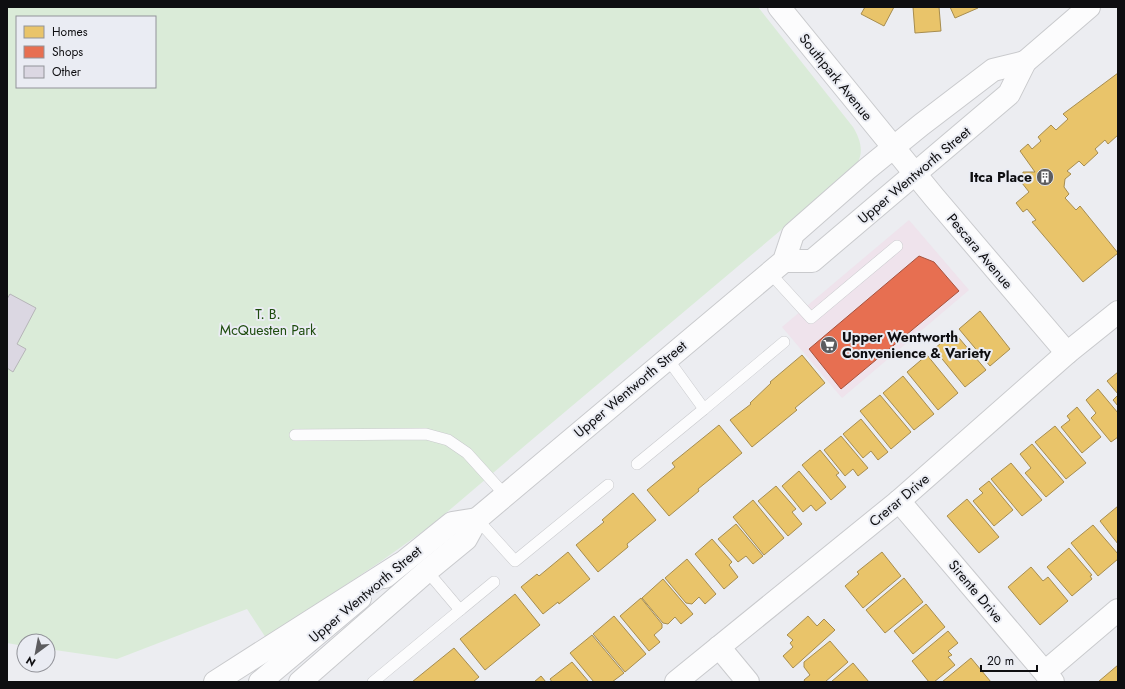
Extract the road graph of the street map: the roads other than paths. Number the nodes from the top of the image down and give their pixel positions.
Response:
1 (779, 7) edge
2 (1089, 7) edge
3 (1025, 62) junction
4 (894, 148) junction
5 (915, 174) junction
6 (897, 246) dead end
7 (777, 267) junction
8 (1118, 312) edge
9 (784, 342) dead end
10 (1068, 353) junction
11 (667, 358) junction
12 (704, 409) junction
13 (295, 436) dead end
14 (637, 464) dead end
15 (608, 485) dead end
16 (505, 495) junction
17 (900, 501) junction
18 (476, 519) junction
19 (400, 564) junction
20 (428, 571) junction
21 (494, 582) dead end
22 (460, 610) junction
23 (1118, 610) edge
24 (719, 647) junction
25 (1049, 677) edge
26 (215, 682) edge
27 (260, 682) edge
28 (300, 682) edge
29 (373, 682) edge
30 (676, 682) edge
31 (748, 682) edge

1 - 4 main road, Southpark Avenue
2 - 3 main road, Upper Wentworth Street
3 - 4 main road, Upper Wentworth Street
3 - 5 main road, Upper Wentworth Street
4 - 5 main road, Pescara Avenue
4 - 7 main road, Upper Wentworth Street
5 - 7 main road, Upper Wentworth Street
5 - 10 main road, Pescara Avenue
6 - 7 lane
7 - 11 main road, Upper Wentworth Street
8 - 10 main road, Crerar Drive
9 - 12 lane
10 - 17 main road, Crerar Drive
11 - 12 lane
11 - 16 main road, Upper Wentworth Street
12 - 14 lane
13 - 16 lane
15 - 18 lane
16 - 18 main road, Upper Wentworth Street
17 - 24 main road, Crerar Drive
17 - 25 main road, Sirente Drive
18 - 19 main road, Upper Wentworth Street
18 - 20 main road, Upper Wentworth Street
19 - 26 main road
19 - 27 main road, Upper Wentworth Street
20 - 22 lane
20 - 28 main road, Upper Wentworth Street
21 - 22 lane
22 - 29 lane
23 - 25 main road
24 - 30 main road, Crerar Drive
24 - 31 main road

